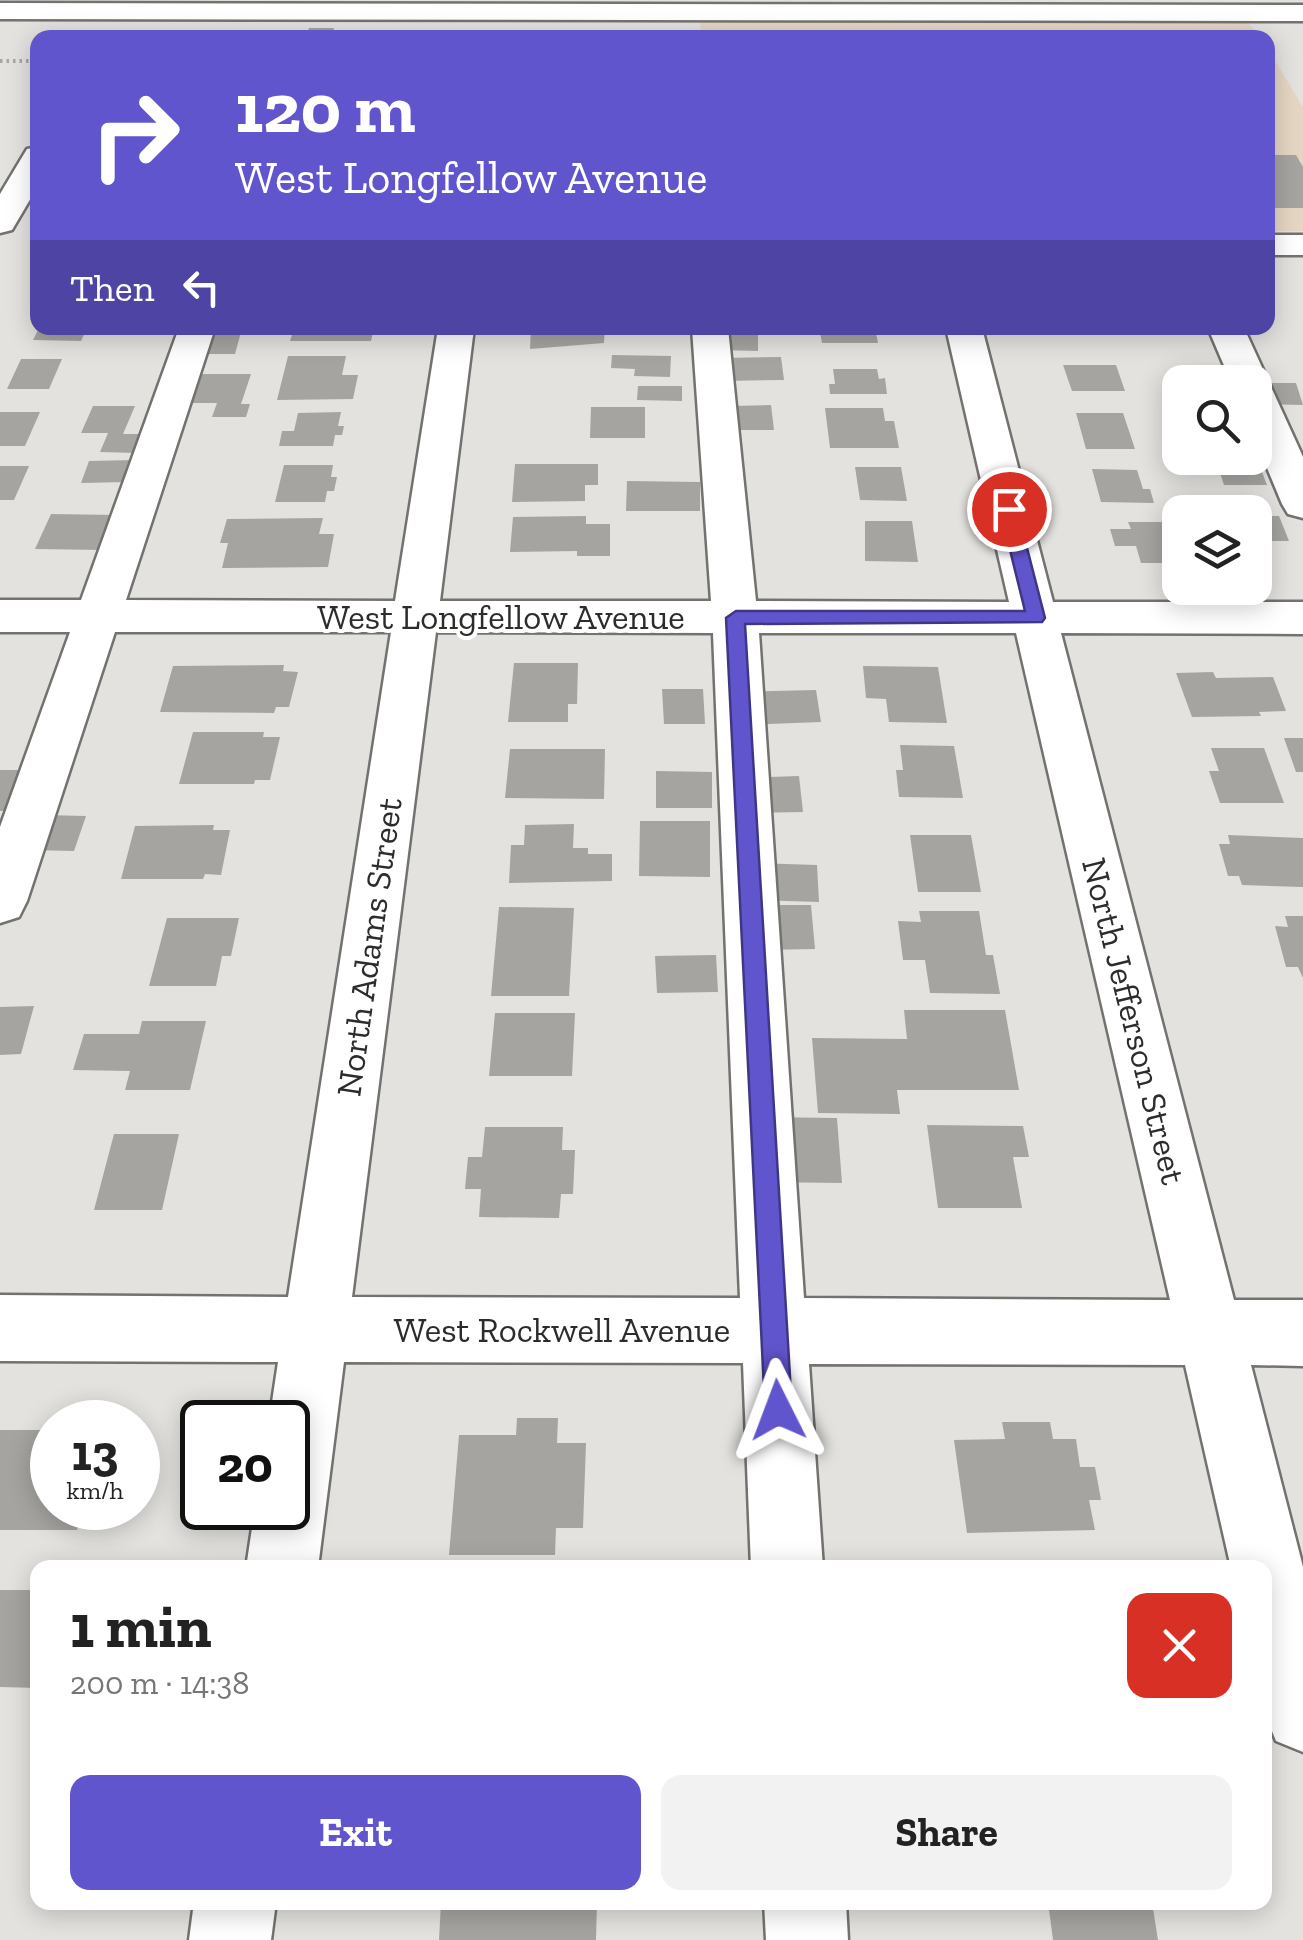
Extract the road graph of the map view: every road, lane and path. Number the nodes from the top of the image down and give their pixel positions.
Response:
1 (120, 6) edge
2 (1081, 6) edge
3 (1288, 8) edge
4 (0, 11) edge
5 (892, 16) edge
6 (305, 17) edge
7 (504, 17) edge
8 (693, 17) edge
9 (107, 30) edge
10 (1303, 44) edge
11 (0, 61) edge
12 (30, 61) edge
13 (30, 176) edge
14 (6, 236) edge
15 (1275, 245) edge
16 (1303, 245) edge
17 (195, 335) edge
18 (455, 335) edge
19 (711, 335) edge
20 (966, 335) edge
21 (1229, 335) edge
22 (1242, 365) edge
23 (1272, 432) edge
24 (1303, 504) edge
25 (0, 616) edge
26 (100, 616) junction
27 (414, 617) junction
28 (736, 618) junction
29 (1036, 618) junction
30 (1303, 618) edge
31 (0, 901) edge
32 (0, 1328) edge
33 (316, 1328) junction
34 (774, 1332) junction
35 (1210, 1332) junction
36 (1303, 1334) edge
37 (283, 1560) edge
38 (787, 1560) edge
39 (1266, 1560) edge
40 (1272, 1587) edge
41 (1303, 1714) edge
42 (234, 1910) edge
43 (805, 1910) edge
44 (230, 1940) edge
45 (807, 1940) edge

1 - 4 street
1 - 6 street
1 - 9 street
2 - 3 street
2 - 5 street
3 - 10 street
5 - 8 street
6 - 7 street
7 - 8 street
11 - 12 path
13 - 14 street
15 - 16 street
17 - 26 street
18 - 27 street, North Adams Street
19 - 28 street
20 - 29 street, North Jefferson Street
21 - 22 street
23 - 24 street
25 - 26 street, West Longfellow Avenue
26 - 27 street, West Longfellow Avenue
26 - 31 street
27 - 28 street, West Longfellow Avenue
27 - 33 street, North Adams Street
28 - 29 street, West Longfellow Avenue
28 - 34 street
29 - 30 street, West Longfellow Avenue
29 - 35 street, North Jefferson Street
32 - 33 street, West Rockwell Avenue
33 - 34 street, West Rockwell Avenue
33 - 37 street, North Adams Street
34 - 35 street, West Rockwell Avenue
34 - 38 street
35 - 36 street, West Rockwell Avenue
35 - 39 street, North Jefferson Street
40 - 41 street, North Jefferson Street
42 - 44 street
43 - 45 street

